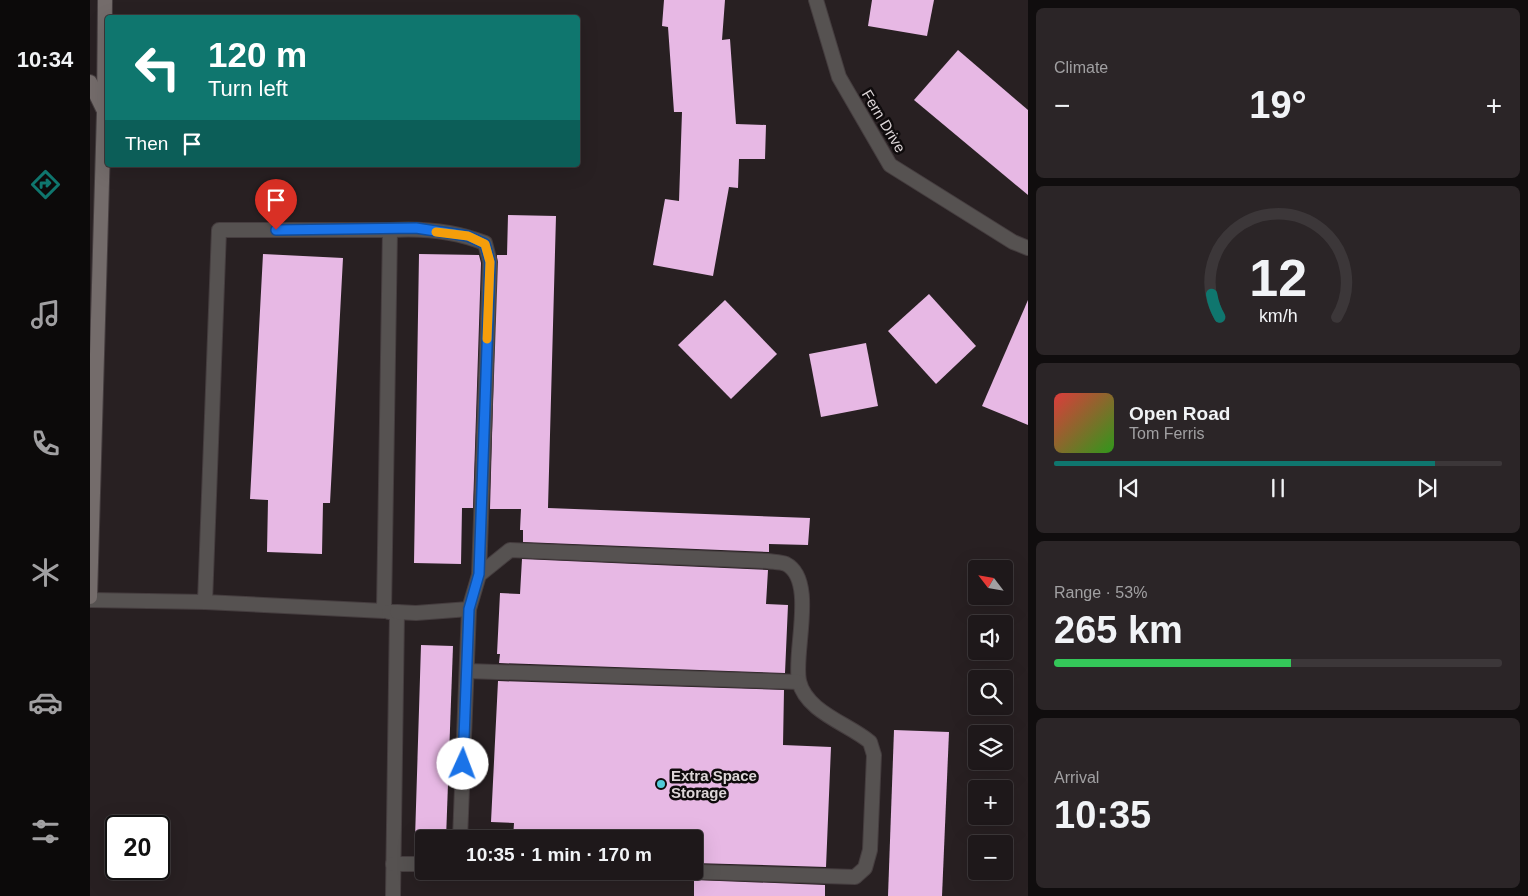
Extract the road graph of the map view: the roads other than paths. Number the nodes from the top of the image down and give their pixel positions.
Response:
1 (105, 0) edge
2 (816, 0) edge
3 (90, 82) edge
4 (104, 112) junction
5 (390, 230) junction
6 (1028, 248) edge
7 (479, 574) junction
8 (90, 598) edge
9 (205, 602) junction
10 (469, 609) junction
11 (390, 612) junction
12 (467, 671) junction
13 (800, 682) junction
14 (460, 830) edge
15 (393, 864) junction
16 (415, 864) edge
17 (703, 872) edge
18 (393, 896) edge

1 - 4 main road
2 - 6 street, Fern Drive
3 - 4 main road
4 - 8 main road
5 - 7 street
5 - 9 street
5 - 11 street
7 - 10 street
7 - 13 street
8 - 9 street
9 - 11 street
10 - 11 street
10 - 12 street
11 - 15 street
12 - 13 street
12 - 14 street
13 - 17 street
15 - 16 street
15 - 18 street

